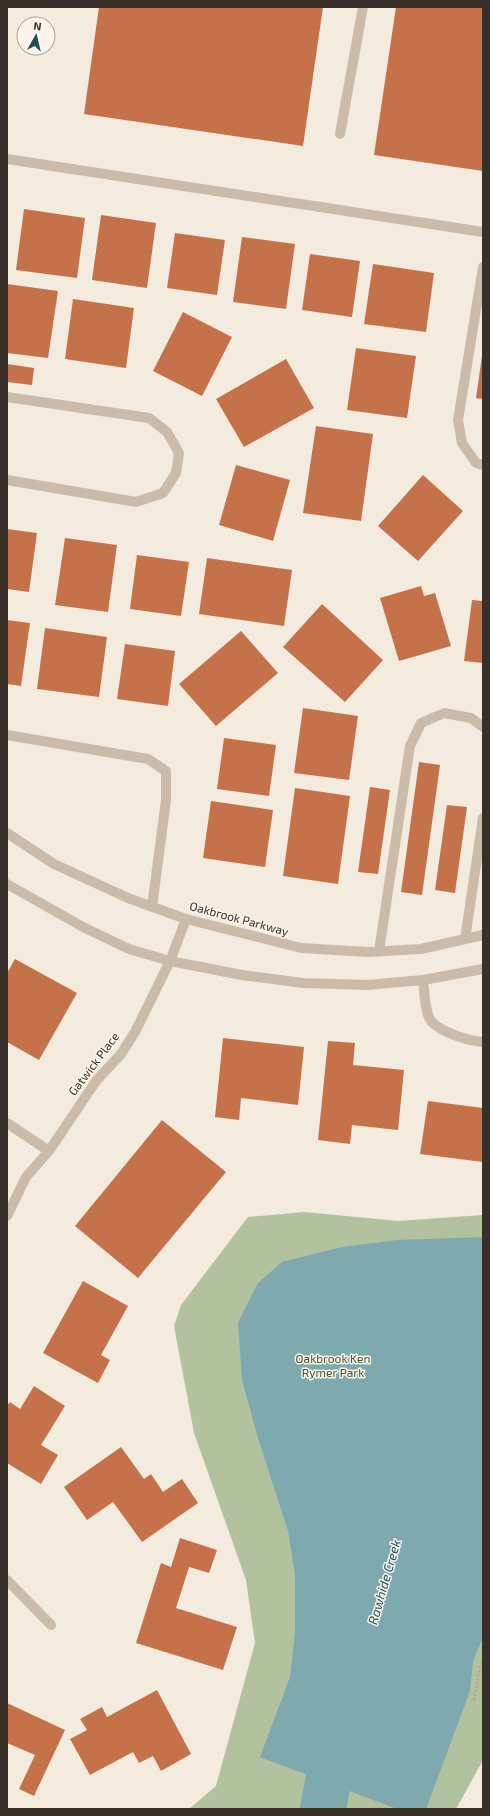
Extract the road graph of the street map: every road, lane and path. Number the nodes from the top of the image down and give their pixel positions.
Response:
1 (363, 7) edge
2 (340, 134) dead end
3 (7, 159) edge
4 (483, 232) edge
5 (483, 267) edge
6 (7, 397) edge
7 (483, 465) edge
8 (7, 480) edge
9 (483, 727) edge
10 (7, 734) edge
11 (483, 818) edge
12 (7, 833) edge
13 (7, 884) edge
14 (152, 907) junction
15 (186, 919) junction
16 (483, 935) edge
17 (465, 939) junction
18 (379, 951) junction
19 (170, 961) junction
20 (483, 969) edge
21 (423, 980) junction
22 (483, 1042) edge
23 (7, 1123) edge
24 (49, 1151) junction
25 (7, 1216) edge
26 (7, 1580) edge
27 (51, 1625) dead end
28 (483, 1659) edge
29 (474, 1700) dead end

1 - 2 street
3 - 4 street
5 - 7 street
6 - 8 street
9 - 18 street
10 - 14 street
11 - 17 street
12 - 14 street, Oakbrook Parkway
13 - 19 street
14 - 15 street, Oakbrook Parkway
15 - 18 street, Oakbrook Parkway
15 - 19 street, Gatwick Place
16 - 17 street, Oakbrook Parkway
17 - 18 street, Oakbrook Parkway
19 - 21 street
19 - 24 street, Gatwick Place
20 - 21 street
21 - 22 street
23 - 24 street
24 - 25 street, Gatwick Place
26 - 27 street
28 - 29 path

